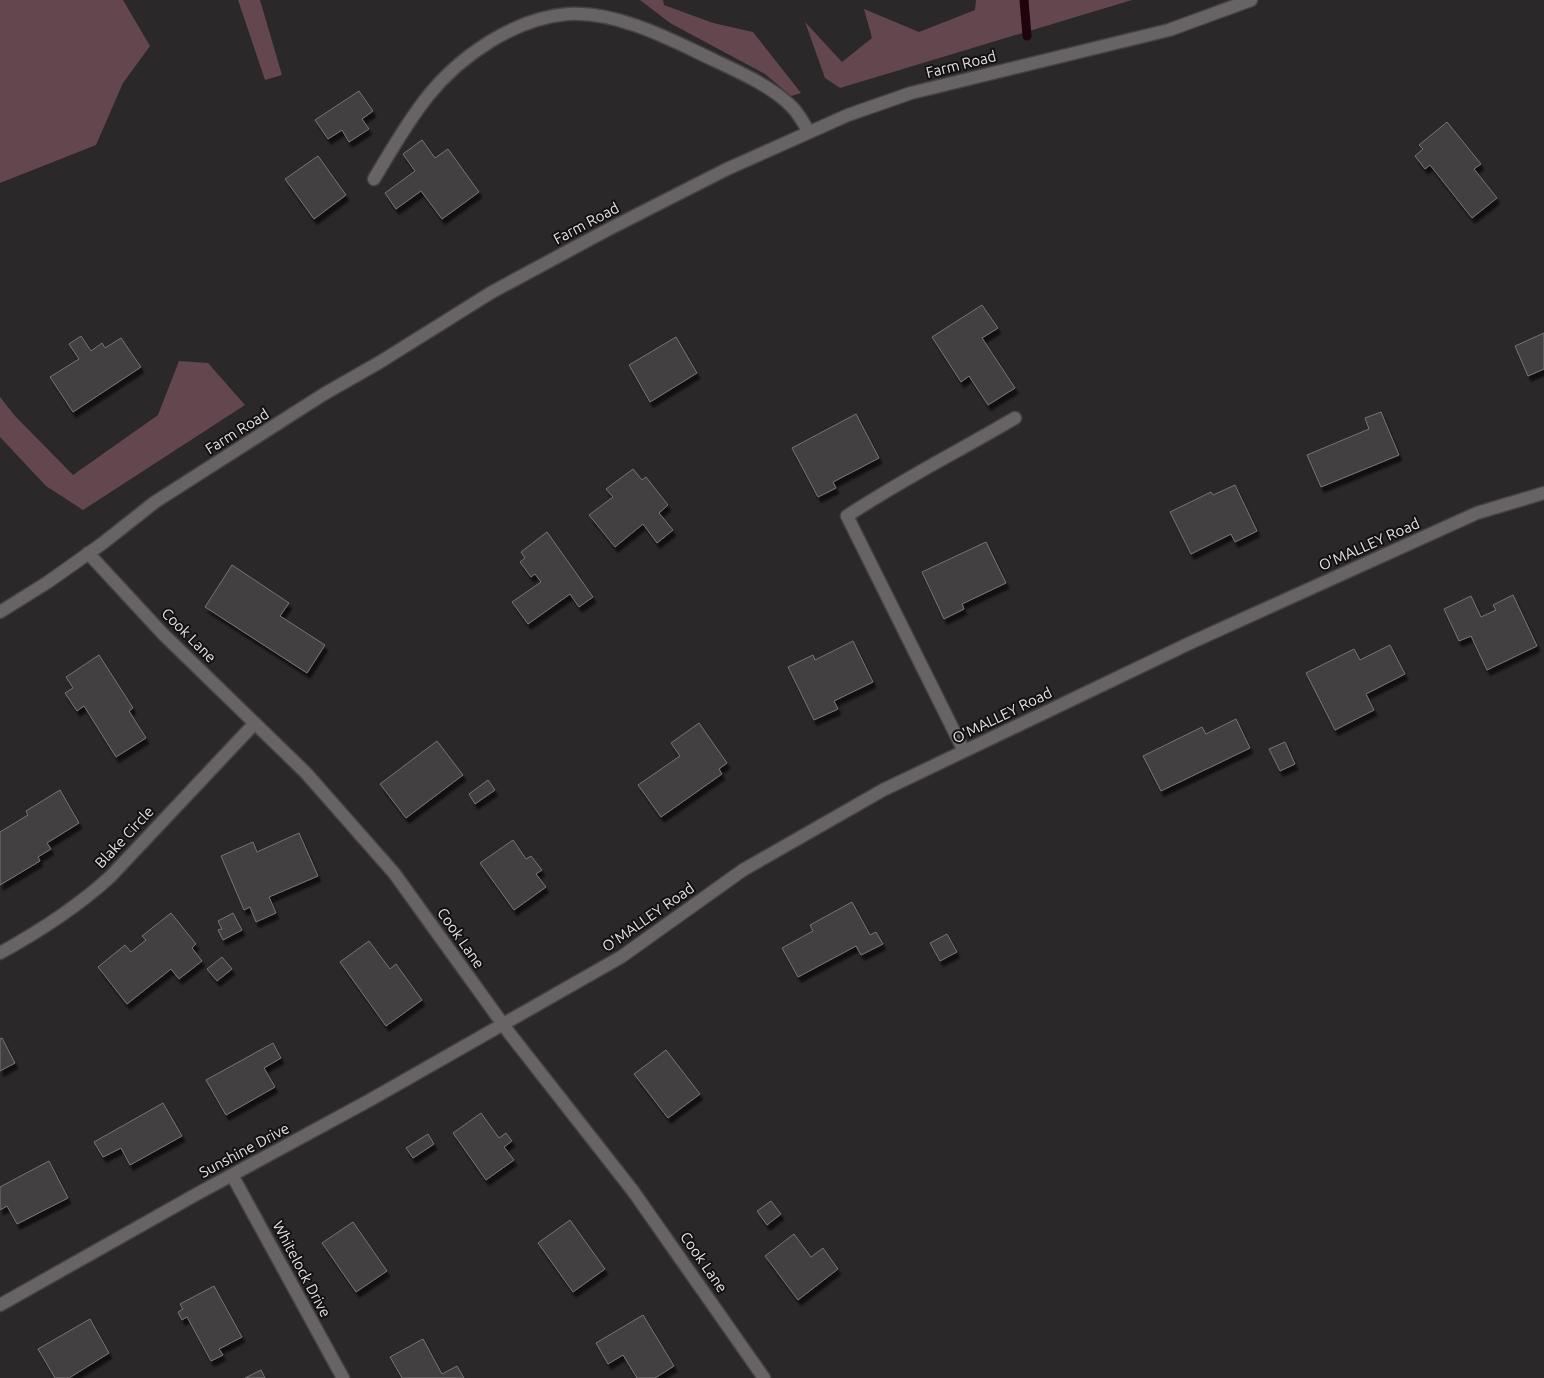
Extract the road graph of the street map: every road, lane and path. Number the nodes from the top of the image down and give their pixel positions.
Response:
1 (1252, 0) edge
2 (809, 132) junction
3 (374, 178) dead end
4 (1015, 418) dead end
5 (1544, 493) edge
6 (88, 553) junction
7 (0, 612) edge
8 (255, 722) junction
9 (964, 751) junction
10 (0, 952) edge
11 (503, 1024) junction
12 (232, 1175) junction
13 (0, 1305) edge
14 (343, 1378) edge
15 (764, 1378) edge

1 - 2 street, Farm Road
2 - 3 street
2 - 6 street, Farm Road
4 - 9 street
5 - 9 street, O'MALLEY Road
6 - 7 street, Farm Road
6 - 8 street, Cook Lane
8 - 10 street, Blake Circle
8 - 11 street, Cook Lane
9 - 11 street, O'MALLEY Road
11 - 12 street, Sunshine Drive
11 - 15 street, Cook Lane
12 - 13 street, Sunshine Drive
12 - 14 street, Whitelock Drive

